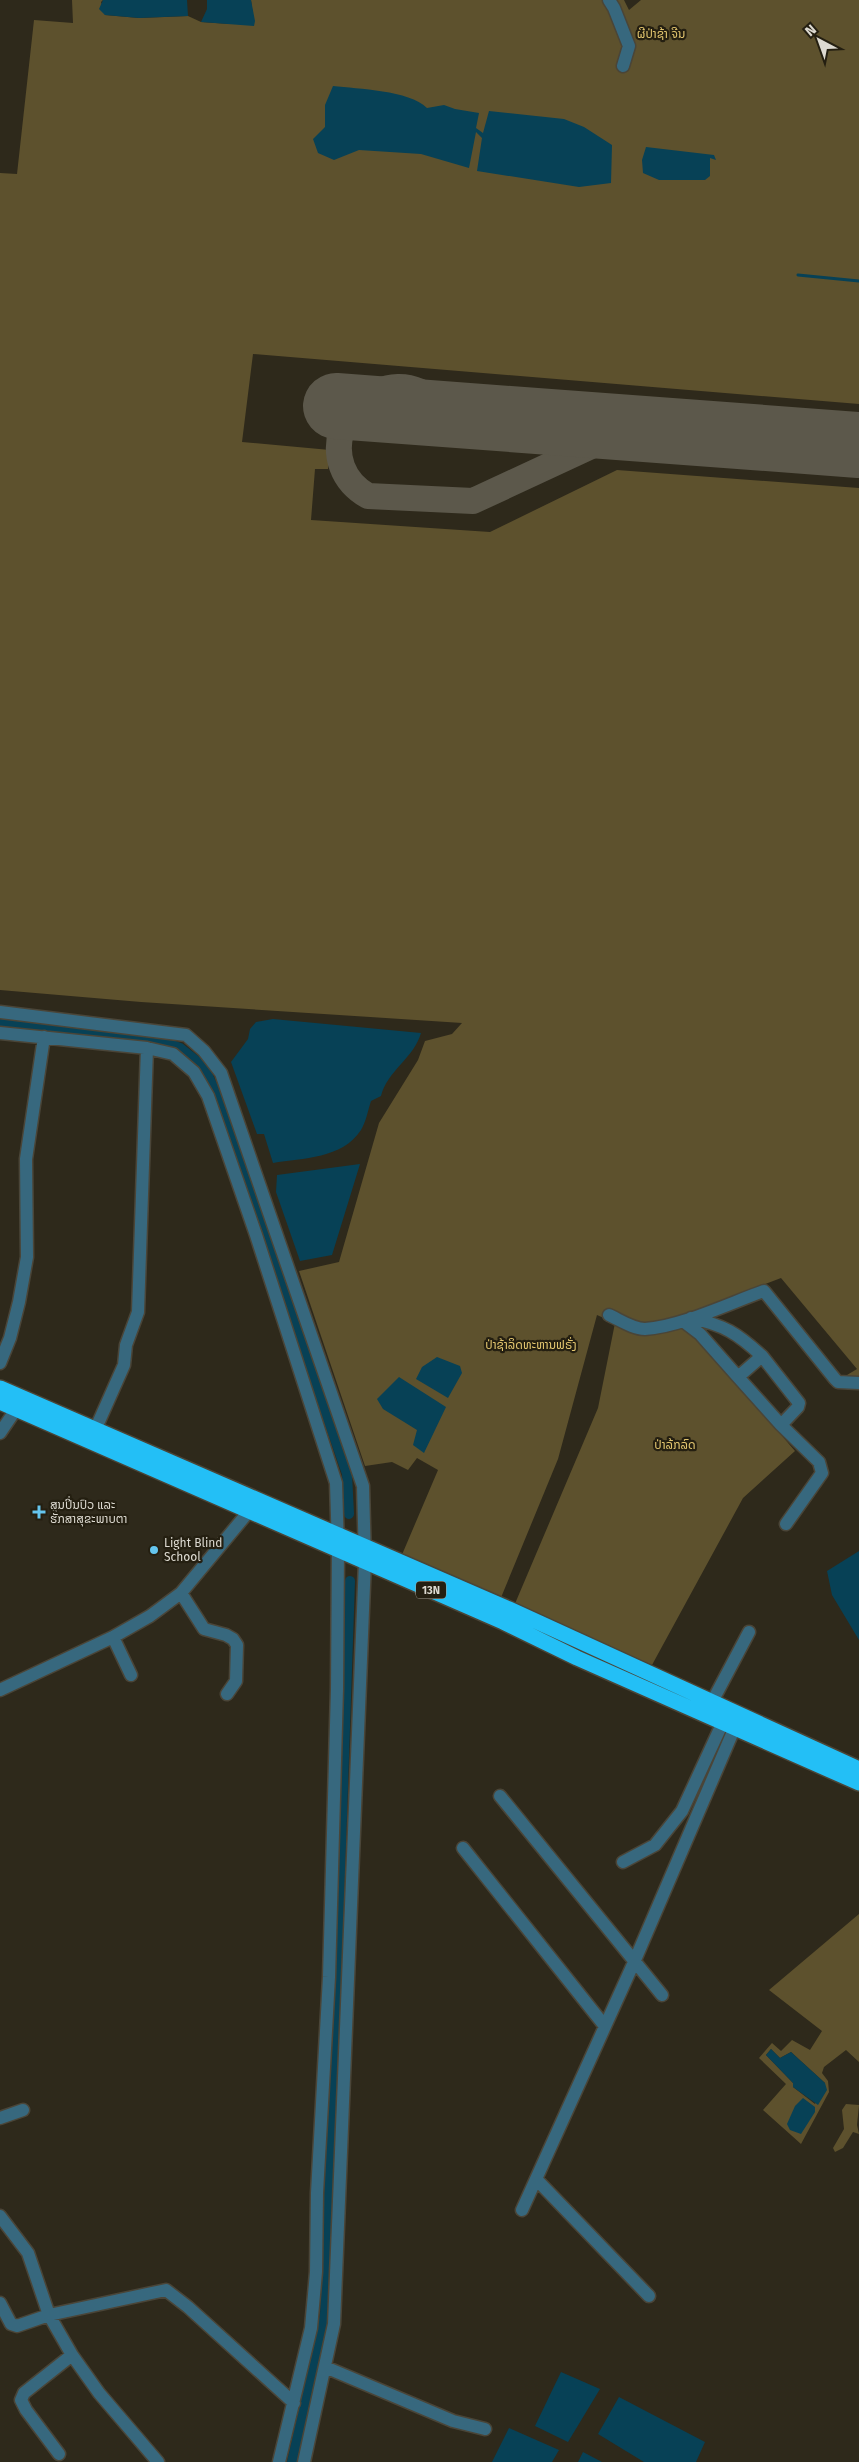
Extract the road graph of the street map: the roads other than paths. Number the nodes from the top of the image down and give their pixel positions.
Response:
1 (609, 0) edge
2 (623, 66) dead end
3 (0, 1012) edge
4 (0, 1033) edge
5 (44, 1037) junction
6 (147, 1048) junction
7 (609, 1315) dead end
8 (687, 1319) junction
9 (762, 1356) junction
10 (0, 1363) edge
11 (738, 1377) junction
12 (859, 1383) edge
13 (0, 1388) edge
14 (0, 1402) edge
15 (21, 1403) junction
16 (781, 1424) junction
17 (96, 1428) junction
18 (0, 1433) edge
19 (250, 1510) junction
20 (786, 1524) dead end
21 (338, 1542) junction
22 (365, 1554) junction
23 (181, 1593) junction
24 (750, 1632) dead end
25 (113, 1637) junction
26 (131, 1675) dead end
27 (0, 1690) edge
28 (227, 1694) dead end
29 (712, 1702) junction
30 (729, 1725) junction
31 (859, 1769) edge
32 (859, 1783) edge
33 (500, 1796) dead end
34 (463, 1848) dead end
35 (623, 1862) dead end
36 (636, 1960) junction
37 (662, 1995) dead end
38 (604, 2025) junction
39 (23, 2110) dead end
40 (0, 2118) edge
41 (536, 2179) junction
42 (522, 2210) dead end
43 (0, 2216) edge
44 (649, 2296) dead end
45 (0, 2302) edge
46 (49, 2315) junction
47 (72, 2355) junction
48 (325, 2367) junction
49 (294, 2402) junction
50 (485, 2429) dead end
51 (59, 2454) dead end
52 (158, 2462) edge
53 (280, 2462) edge
54 (304, 2462) edge

1 - 2 street
3 - 22 street
4 - 5 street
5 - 6 street
5 - 10 street
6 - 17 street
6 - 21 street
7 - 8 street
8 - 9 street
8 - 11 street
8 - 12 street
9 - 11 street
9 - 16 street
11 - 16 street
13 - 15 highway, 13N
14 - 15 highway, 13N
15 - 17 highway, 13N
15 - 18 street
15 - 19 highway, 13N
16 - 20 street
17 - 21 highway, 13N
19 - 21 highway, 13N
19 - 23 street
21 - 22 highway, 13N
21 - 49 street
22 - 29 highway, 13N
22 - 30 highway, 13N
22 - 48 street
23 - 25 street
23 - 28 street
24 - 29 street
25 - 26 street
25 - 27 street
29 - 31 highway, 13N
30 - 32 highway, 13N
30 - 35 street
30 - 36 street
33 - 36 street
34 - 38 street
36 - 37 street
36 - 38 street
38 - 41 street
39 - 40 street
41 - 42 street
41 - 44 street
43 - 46 street
45 - 46 street
46 - 47 street
46 - 49 street
47 - 51 street
47 - 52 street
48 - 50 street
48 - 54 street
49 - 53 street

